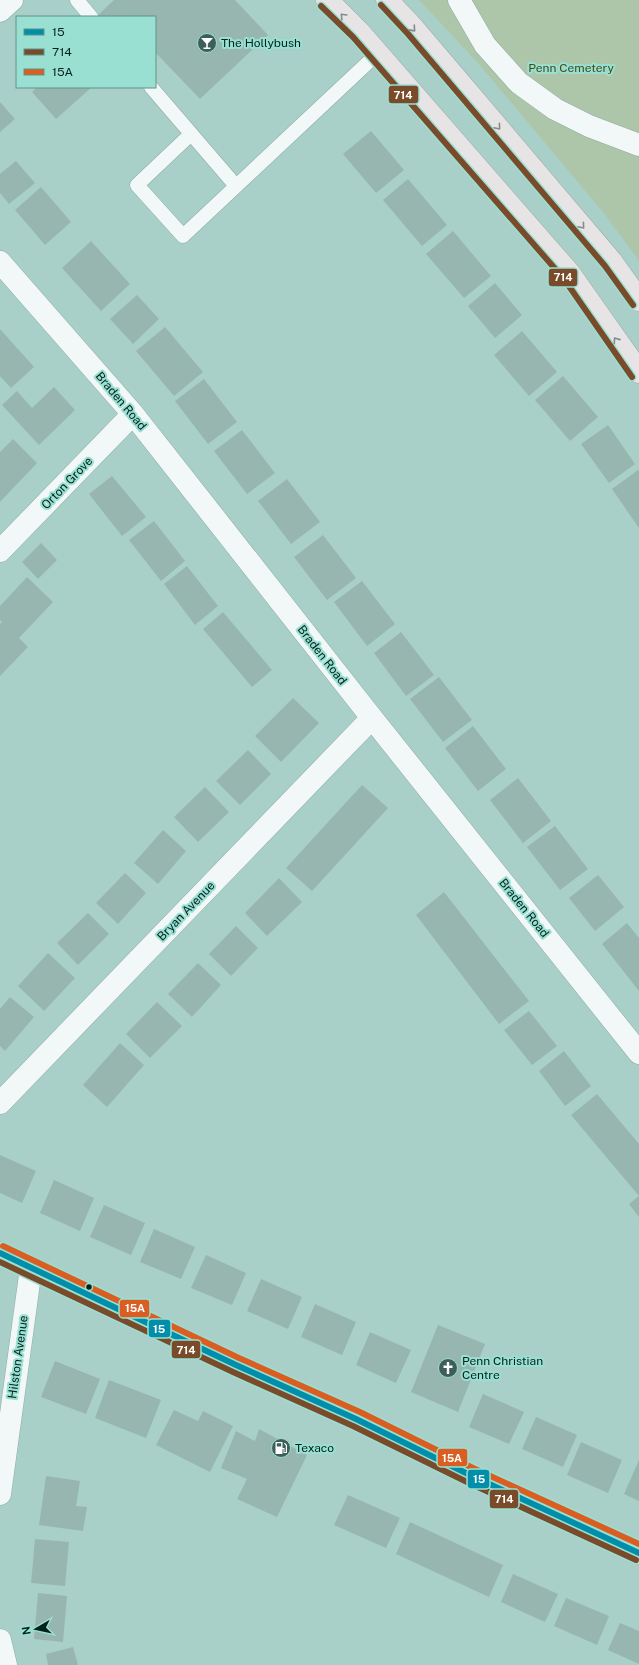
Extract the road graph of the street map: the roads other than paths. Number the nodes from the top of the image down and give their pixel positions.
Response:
1 (12, 0) edge
2 (77, 0) edge
3 (327, 0) edge
4 (387, 0) edge
5 (459, 0) edge
6 (0, 10) edge
7 (90, 16) edge
8 (377, 54) junction
9 (152, 88) edge
10 (191, 134) junction
11 (639, 145) edge
12 (236, 186) junction
13 (0, 262) edge
14 (639, 300) edge
15 (639, 372) edge
16 (133, 414) junction
17 (0, 551) edge
18 (372, 718) junction
19 (639, 1053) edge
20 (0, 1104) edge
21 (0, 1253) edge
22 (31, 1268) junction
23 (0, 1494) edge
24 (639, 1552) edge
25 (0, 1640) edge
26 (6, 1665) edge

1 - 6 street
2 - 7 lane
8 -> 3 highway
4 -> 14 highway
5 - 11 street
8 - 12 lane
15 -> 8 highway
9 - 10 lane
10 - 12 lane
10 - 12 lane
13 - 16 street, Braden Road
16 - 17 street, Orton Grove
16 - 18 street, Braden Road
18 - 19 street, Braden Road
18 - 20 street, Bryan Avenue
21 - 22 street
22 - 23 street, Hilston Avenue
22 - 24 street
25 - 26 street

